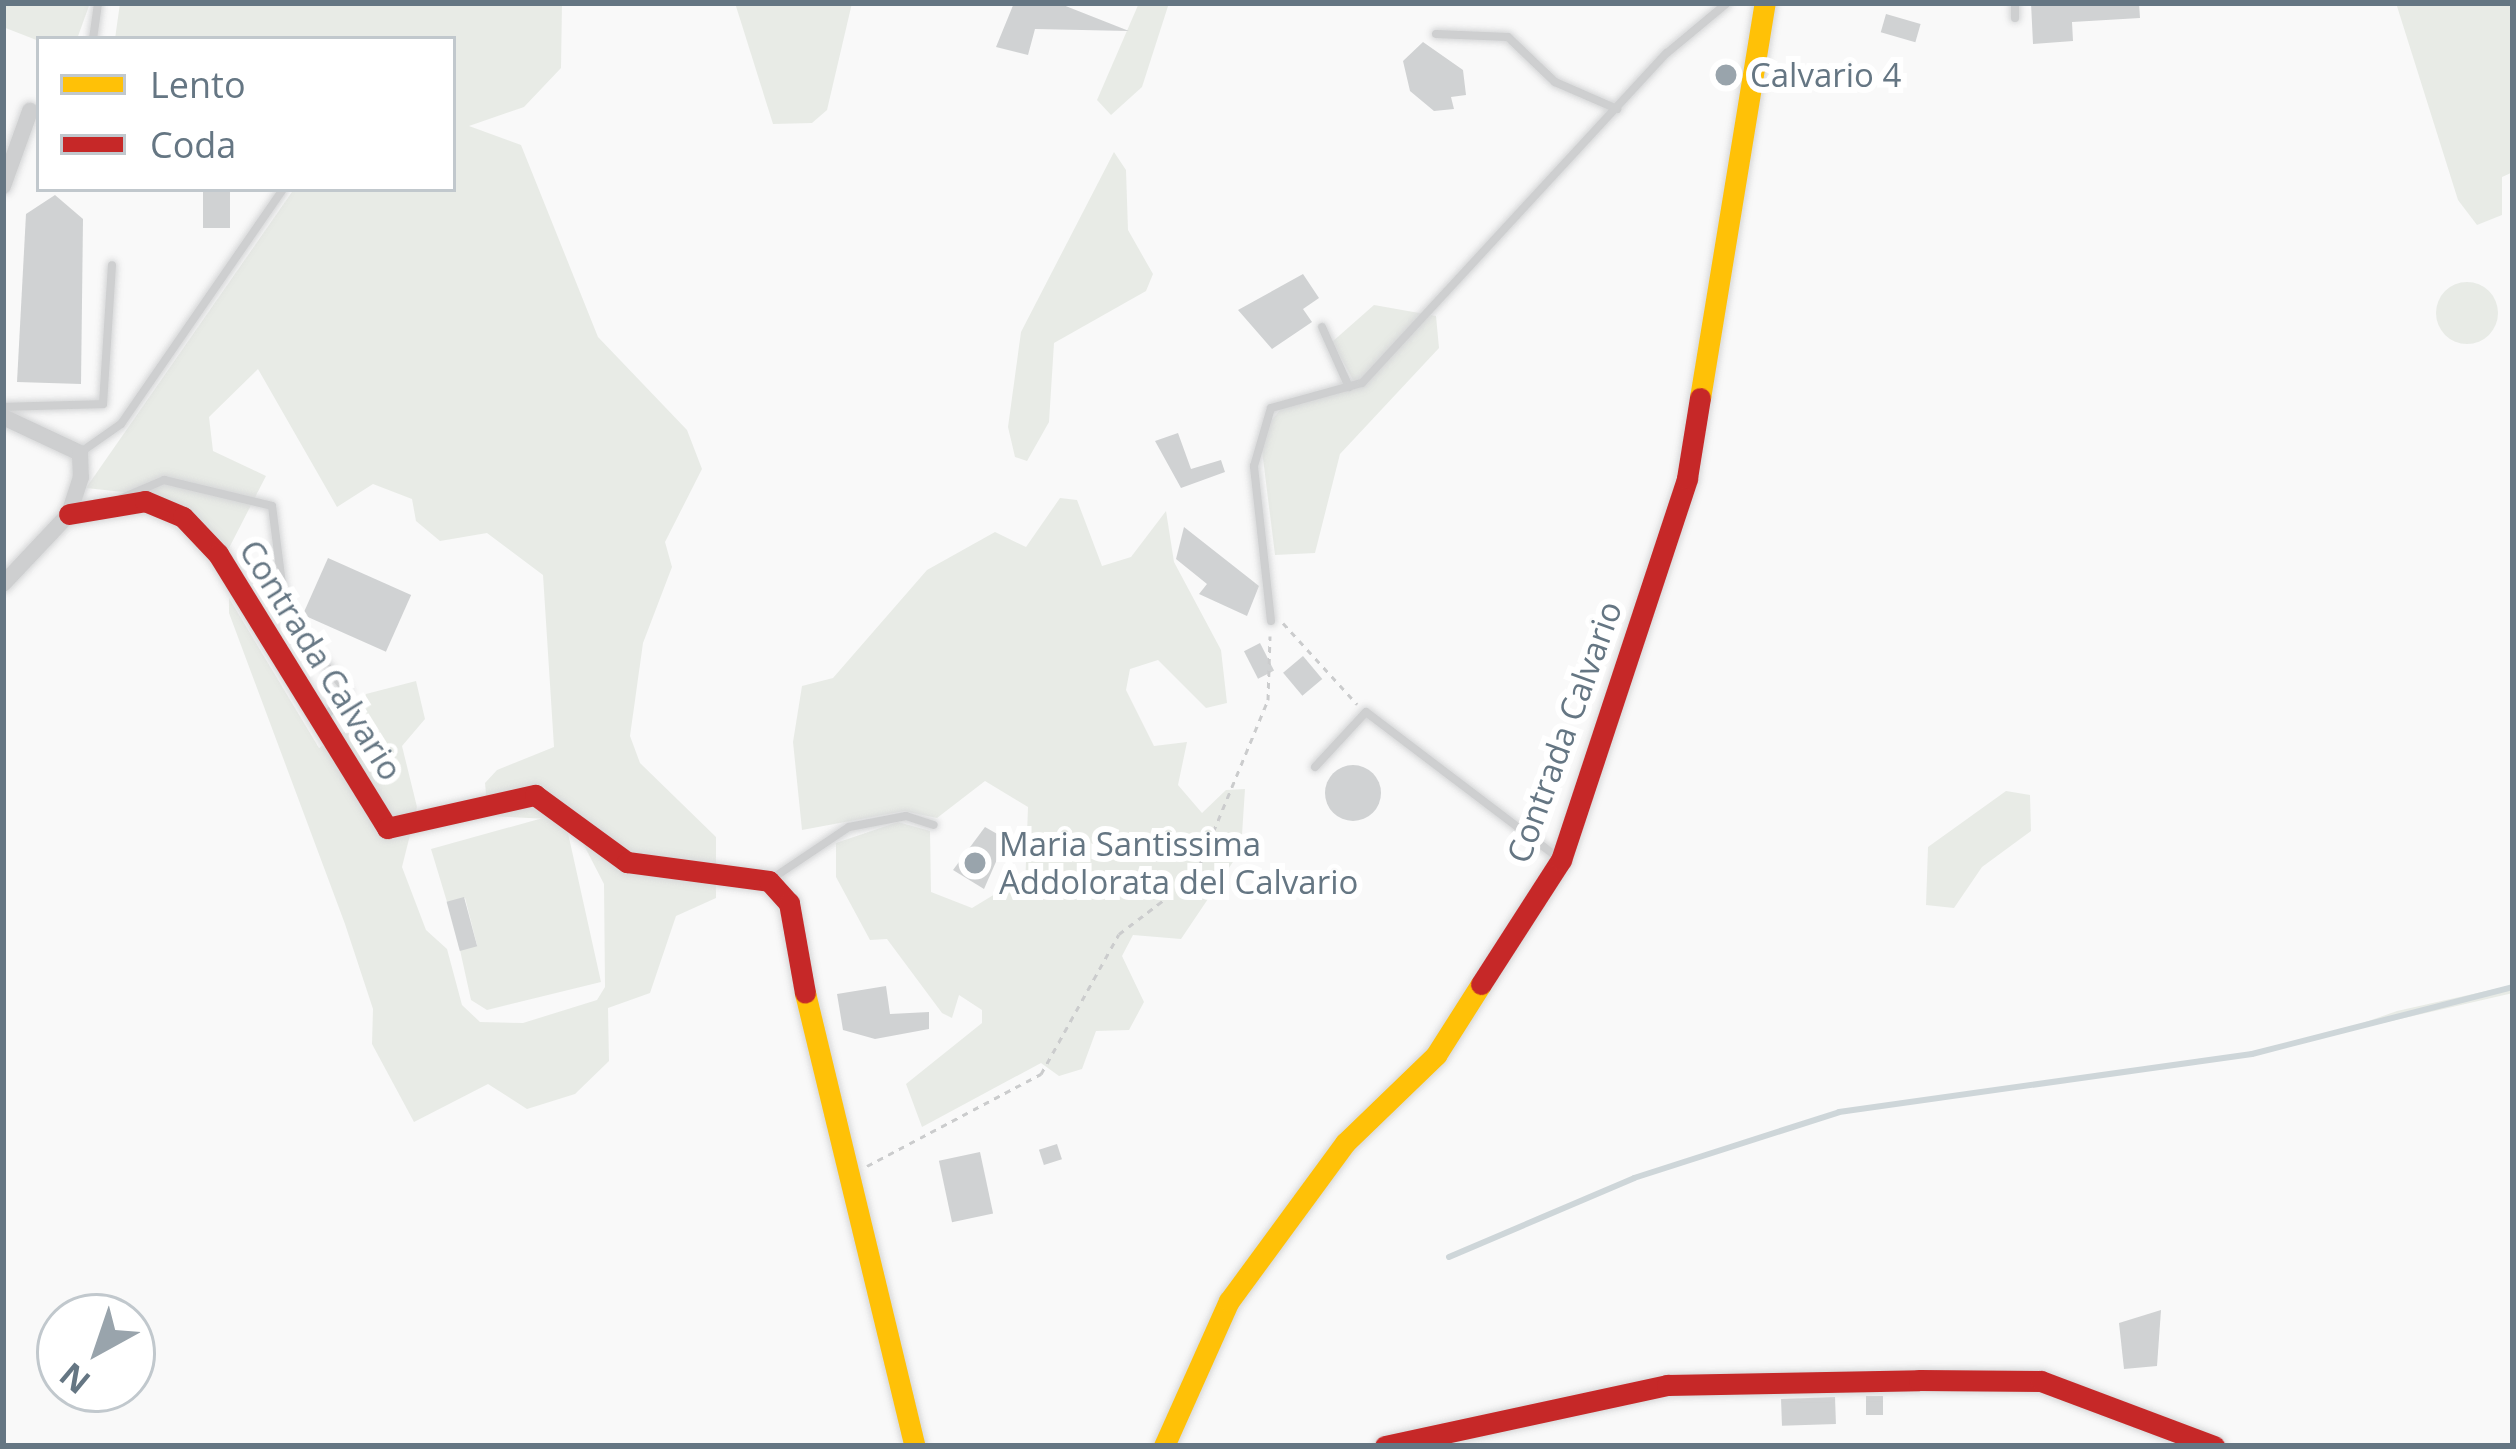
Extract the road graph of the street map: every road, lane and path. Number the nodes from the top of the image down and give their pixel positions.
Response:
1 (98, 3) edge
2 (1727, 3) edge
3 (1765, 3) edge
4 (2015, 3) edge
5 (2015, 18) dead end
6 (1436, 34) dead end
7 (93, 36) edge
8 (1617, 109) junction
9 (30, 111) dead end
10 (3, 186) edge
11 (281, 192) edge
12 (112, 265) dead end
13 (1322, 328) dead end
14 (1349, 387) junction
15 (3, 406) edge
16 (3, 417) edge
17 (80, 453) junction
18 (117, 502) junction
19 (69, 514) junction
20 (3, 584) edge
21 (1271, 621) junction
22 (1366, 712) junction
23 (321, 722) junction
24 (1315, 767) dead end
25 (934, 825) dead end
26 (1561, 860) junction
27 (769, 881) junction
28 (846, 1180) junction
29 (915, 1446) edge
30 (1164, 1446) edge
31 (1385, 1446) edge
32 (2214, 1446) edge

1 - 7 lane
2 - 8 lane
3 - 26 street, Contrada Calvario
4 - 5 lane
6 - 8 lane
8 - 14 lane
9 - 10 street
11 - 17 lane
12 - 15 lane
13 - 14 lane
14 - 21 lane
16 - 17 street
17 - 19 street
18 - 19 street, Contrada Calvario
18 - 23 street, Contrada Calvario
18 - 23 lane
19 - 20 street
21 - 22 path
21 - 28 path
22 - 24 lane
22 - 26 lane
23 - 27 street, Contrada Calvario
25 - 27 lane
26 - 30 street, Contrada Calvario
27 - 28 street
28 - 29 street
31 - 32 street

